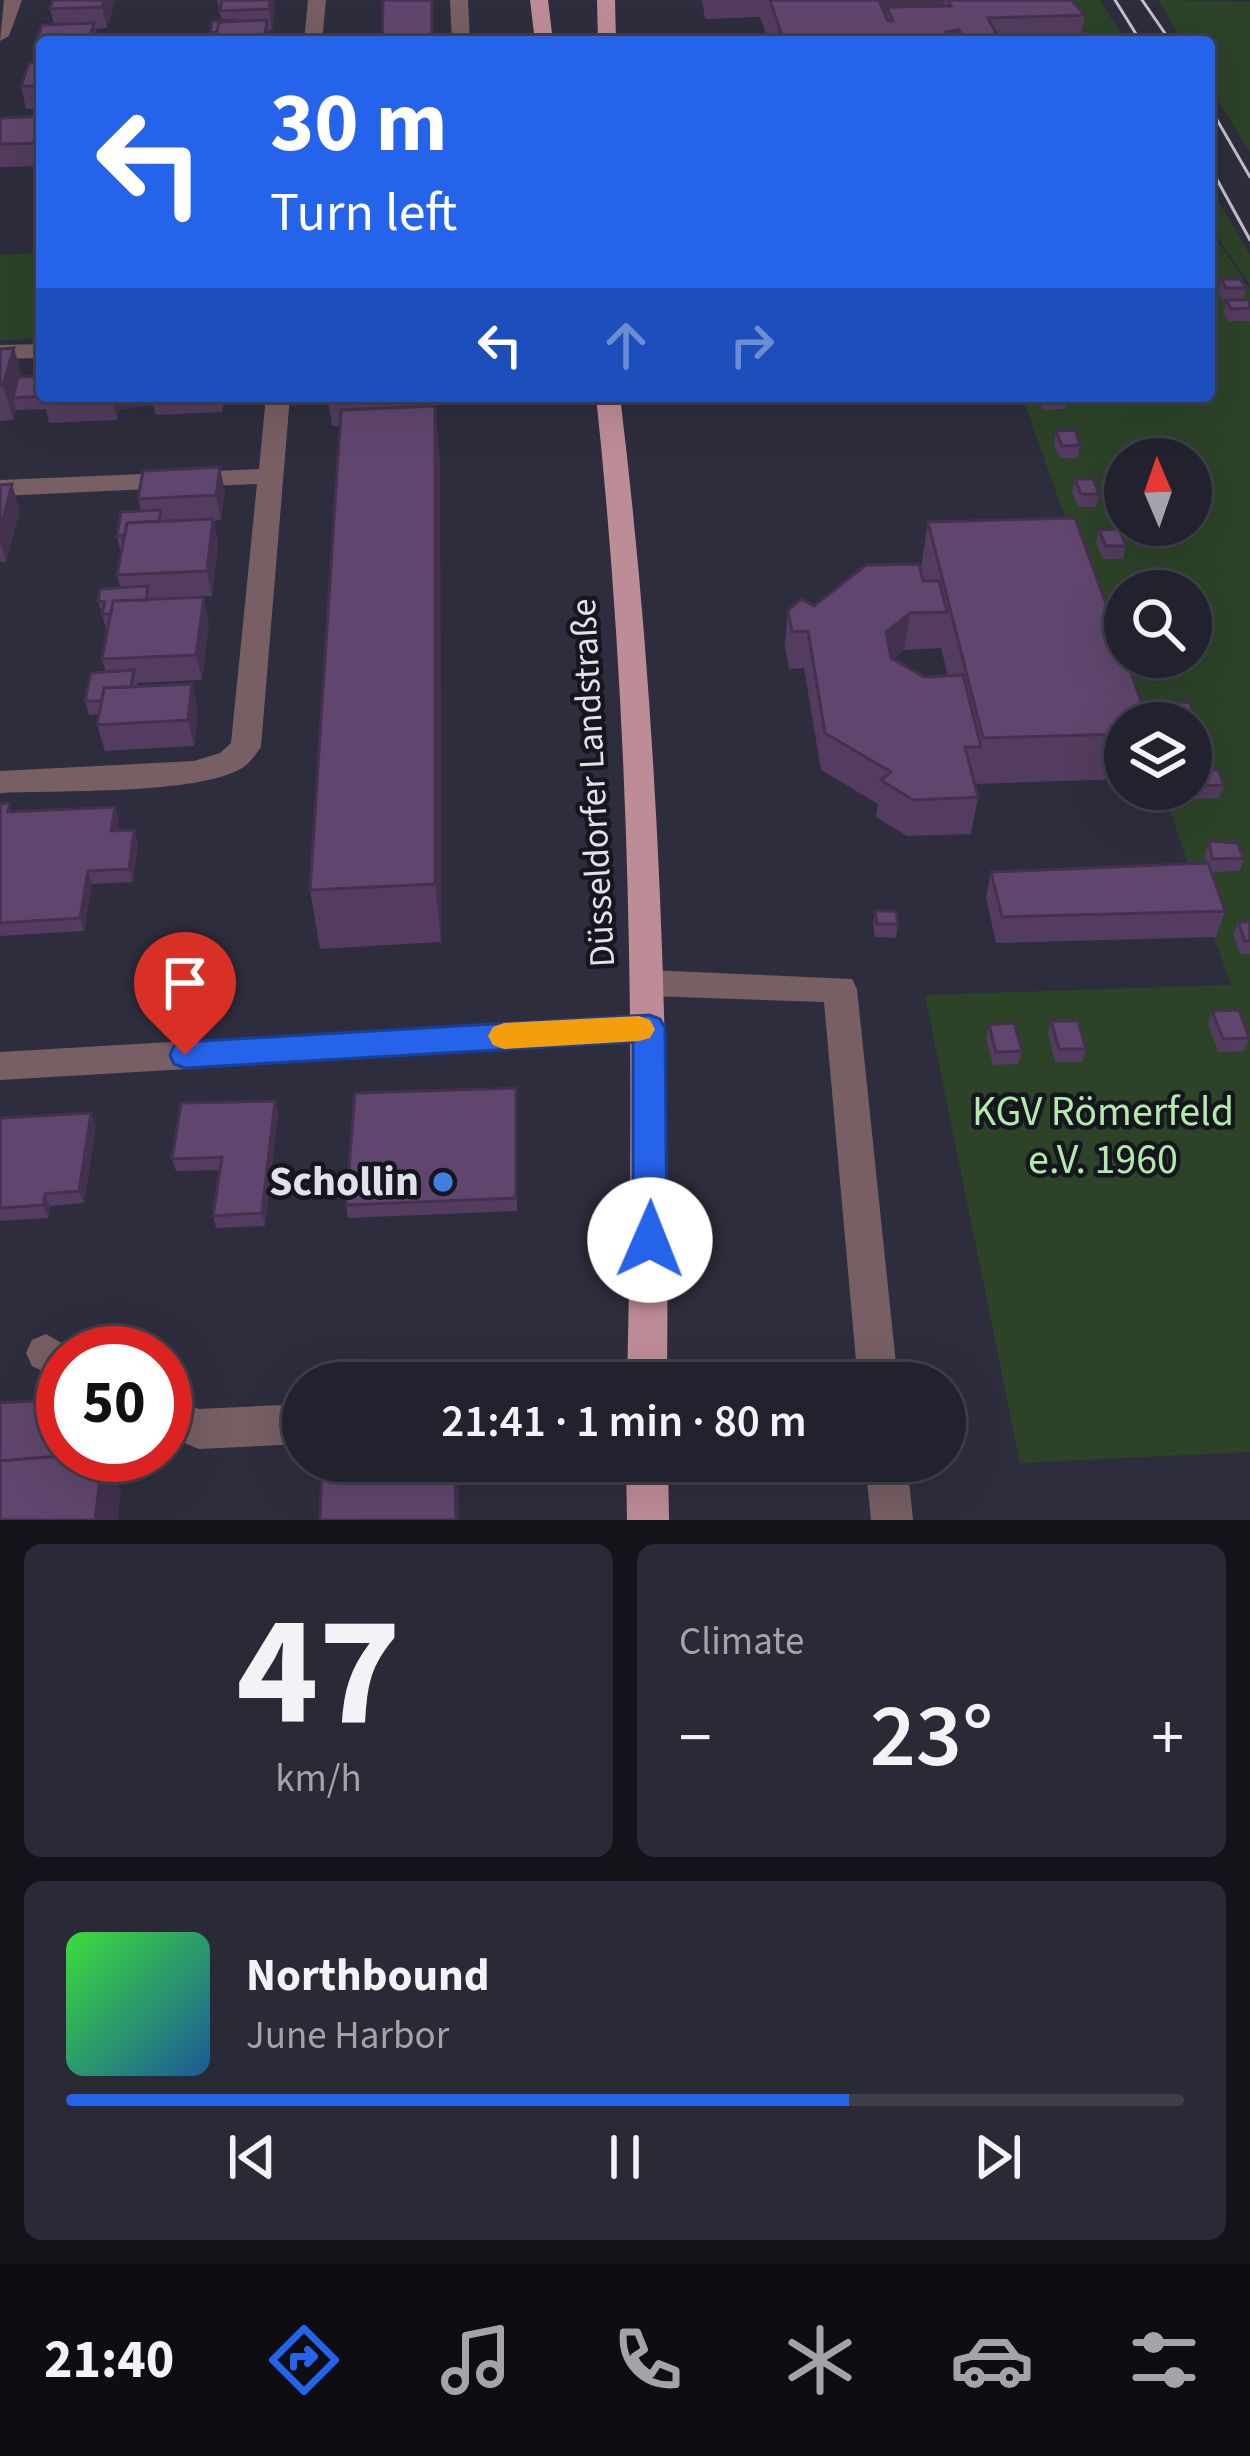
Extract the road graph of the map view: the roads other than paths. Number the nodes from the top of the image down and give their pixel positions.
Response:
1 (14, 0) edge
2 (317, 0) edge
3 (459, 0) edge
4 (538, 0) edge
5 (606, 0) edge
6 (0, 36) edge
7 (314, 36) edge
8 (460, 36) edge
9 (543, 36) edge
10 (607, 36) edge
11 (36, 351) edge
12 (0, 352) edge
13 (277, 402) edge
14 (609, 402) edge
15 (271, 476) junction
16 (0, 488) edge
17 (0, 782) edge
18 (648, 983) junction
19 (649, 1028) junction
20 (0, 1066) edge
21 (646, 1362) edge
22 (876, 1362) edge
23 (282, 1425) edge
24 (192, 1426) edge
25 (647, 1482) edge
26 (888, 1482) edge
27 (648, 1520) edge
28 (892, 1520) edge

1 - 6 street
2 - 7 street
3 - 8 street
4 - 9 main road
5 - 10 main road
11 - 12 street
13 - 15 street
14 - 18 main road, Düsseldorfer Landstraße
15 - 16 street
15 - 17 street
18 - 19 main road, Düsseldorfer Landstraße
18 - 22 street
19 - 20 street
19 - 21 main road, Düsseldorfer Landstraße
23 - 24 street
25 - 27 main road
26 - 28 street

